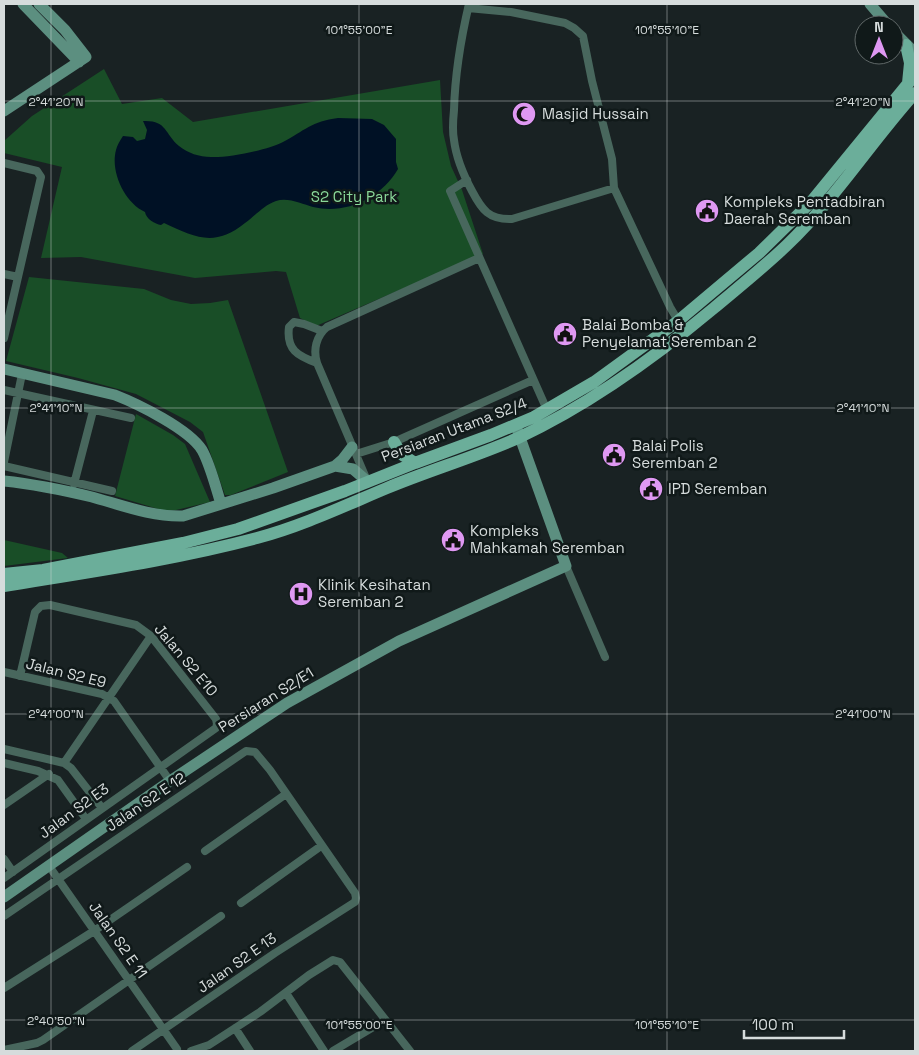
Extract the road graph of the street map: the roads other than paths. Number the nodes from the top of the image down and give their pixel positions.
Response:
1 (23, 4) edge
2 (39, 4) edge
3 (870, 4) edge
4 (468, 6) edge
5 (879, 15) edge
6 (911, 49) edge
7 (83, 60) junction
8 (913, 89) edge
9 (4, 111) edge
10 (4, 163) edge
11 (467, 180) junction
12 (614, 188) junction
13 (479, 258) junction
14 (4, 274) edge
15 (18, 277) junction
16 (681, 327) junction
17 (322, 330) junction
18 (4, 338) edge
19 (317, 364) junction
20 (4, 369) edge
21 (22, 374) junction
22 (533, 380) junction
23 (598, 387) junction
24 (4, 390) edge
25 (17, 393) junction
26 (547, 410) junction
27 (93, 411) junction
28 (131, 418) dead end
29 (518, 431) junction
30 (394, 442) junction
31 (354, 450) junction
32 (414, 463) junction
33 (4, 464) edge
34 (335, 466) junction
35 (4, 481) edge
36 (368, 482) junction
37 (73, 486) junction
38 (388, 488) junction
39 (112, 491) dead end
40 (221, 504) junction
41 (566, 566) junction
42 (4, 574) edge
43 (4, 586) edge
44 (151, 636) junction
45 (605, 657) dead end
46 (4, 672) edge
47 (20, 676) junction
48 (108, 697) junction
49 (4, 748) edge
50 (64, 762) junction
51 (4, 763) edge
52 (161, 767) junction
53 (49, 774) junction
54 (170, 781) junction
55 (286, 794) junction
56 (4, 805) edge
57 (102, 808) junction
58 (86, 819) junction
59 (321, 846) junction
60 (205, 851) dead end
61 (4, 859) edge
62 (49, 866) junction
63 (187, 866) dead end
64 (13, 872) junction
65 (4, 878) edge
66 (58, 880) junction
67 (4, 897) edge
68 (241, 903) dead end
69 (4, 916) edge
70 (221, 916) dead end
71 (94, 930) junction
72 (129, 981) junction
73 (4, 988) edge
74 (286, 993) junction
75 (385, 1020) junction
76 (235, 1028) junction
77 (164, 1031) junction
78 (4, 1050) edge
79 (176, 1050) edge
80 (132, 1051) edge
81 (190, 1051) edge
82 (250, 1051) edge
83 (324, 1051) edge
84 (333, 1051) edge
85 (410, 1051) edge

1 - 7 street
2 - 7 street
3 - 5 street
4 - 11 street
4 - 12 street
6 - 8 main road
7 - 9 street
8 - 16 main road, Persiaran Utama S2/4
10 - 15 street
11 - 12 street
11 - 13 street
12 - 16 street
13 - 17 street
13 - 22 street
14 - 15 street
15 - 18 street
16 - 23 main road, Persiaran Utama S2/4
17 - 19 street
17 - 19 street
19 - 31 street
20 - 21 street
21 - 25 street
21 - 40 street
22 - 26 street
22 - 30 street
23 - 26 main road, Persiaran Utama S2/4
23 - 29 main road, Persiaran Utama S2/4
24 - 25 street
25 - 27 street
25 - 33 street
26 - 29 main road, Persiaran Utama S2/4
27 - 28 street
27 - 37 street
29 - 32 main road, Persiaran Utama S2/4
29 - 38 main road, Persiaran Utama S2/4
29 - 41 street
30 - 31 street
30 - 32 main road
31 - 34 street
31 - 36 street
32 - 36 main road, Persiaran Utama S2/4
33 - 37 street
34 - 36 street
34 - 40 street
35 - 37 street
36 - 38 main road
36 - 42 main road, Persiaran Utama S2/4
37 - 39 street
37 - 40 street
38 - 43 main road, Persiaran Utama S2/4
41 - 45 street
41 - 54 street, Persiaran S2/E1
44 - 47 street, Jalan S2 E10
44 - 48 street
44 - 52 street, Jalan S2 E10
46 - 47 street, Jalan S2 E9
47 - 48 street, Jalan S2 E9
48 - 50 street
48 - 52 street, Jalan S2 E9
49 - 50 street
50 - 57 street
51 - 53 street
52 - 54 street, Jalan S2 E9
52 - 57 street, Jalan S2 E3
53 - 56 street
53 - 58 street
54 - 62 street, Persiaran S2/E1
55 - 59 street
55 - 60 street
55 - 66 street, Jalan S2 E 12
57 - 58 street, Jalan S2 E3
58 - 64 street, Jalan S2 E3
59 - 68 street
59 - 77 street, Jalan S2 E 13
61 - 64 street
62 - 66 street, Jalan S2 E 11
62 - 67 street, Persiaran S2/E1
63 - 71 street
64 - 65 street, Jalan S2 E3
66 - 69 street, Jalan S2 E 12
66 - 71 street, Jalan S2 E 11
70 - 72 street
71 - 72 street, Jalan S2 E 11
71 - 73 street
72 - 77 street, Jalan S2 E 11
72 - 78 street
74 - 75 street
74 - 76 street
74 - 83 street
75 - 84 street
75 - 85 street
76 - 81 street
76 - 82 street
77 - 79 street, Jalan S2 E 11
77 - 80 street, Jalan S2 E 13
79 - 81 street

